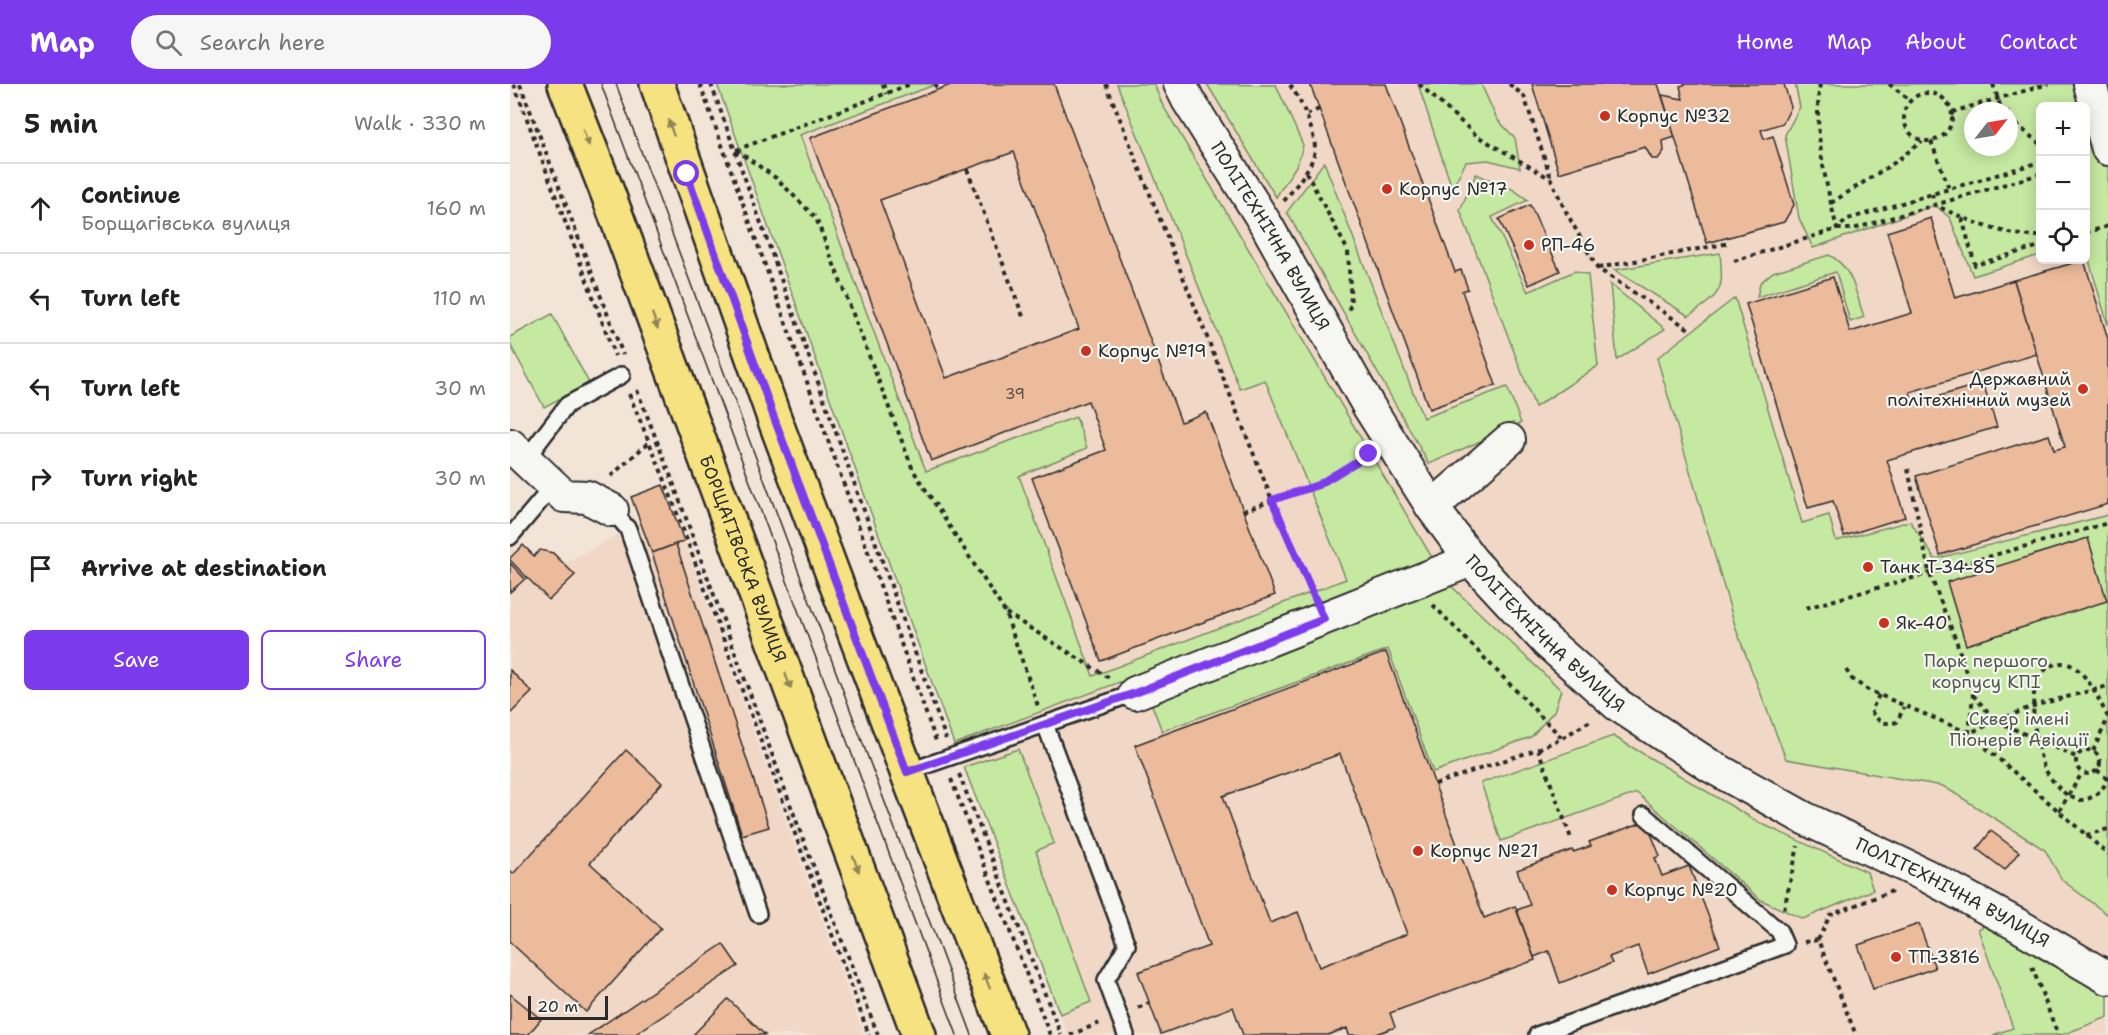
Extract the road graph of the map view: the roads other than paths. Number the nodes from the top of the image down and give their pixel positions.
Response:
1 (565, 84) edge
2 (657, 84) edge
3 (1180, 84) edge
4 (2090, 84) edge
5 (2108, 149) edge
6 (625, 370) road end
7 (1509, 440) dead end
8 (518, 453) edge
9 (554, 486) junction
10 (599, 504) joint
11 (1432, 507) junction
12 (510, 537) edge
13 (1471, 560) junction
14 (1135, 693) joint
15 (1045, 724) junction
16 (907, 772) junction
17 (1644, 815) dead end
18 (758, 914) dead end
19 (2108, 978) edge
20 (920, 1035) edge
21 (1008, 1035) edge
22 (1126, 1035) edge
23 (1537, 1035) edge

1 -> 20 main road, БОРЩАГІВСЬКА ВУЛИЦЯ
16 -> 2 main road
3 - 11 street, ПОЛІТЕХНІЧНА ВУЛИЦЯ
4 - 5 street
6 - 8 lane
7 - 11 street
8 - 9 street
9 - 10 street
9 - 12 lane
10 - 18 lane
11 - 13 street, ПОЛІТЕХНІЧНА ВУЛИЦЯ
13 - 14 street
13 - 19 street, ПОЛІТЕХНІЧНА ВУЛИЦЯ
14 - 15 lane
15 - 16 lane
15 - 22 lane
21 -> 16 main road
17 - 23 lane

